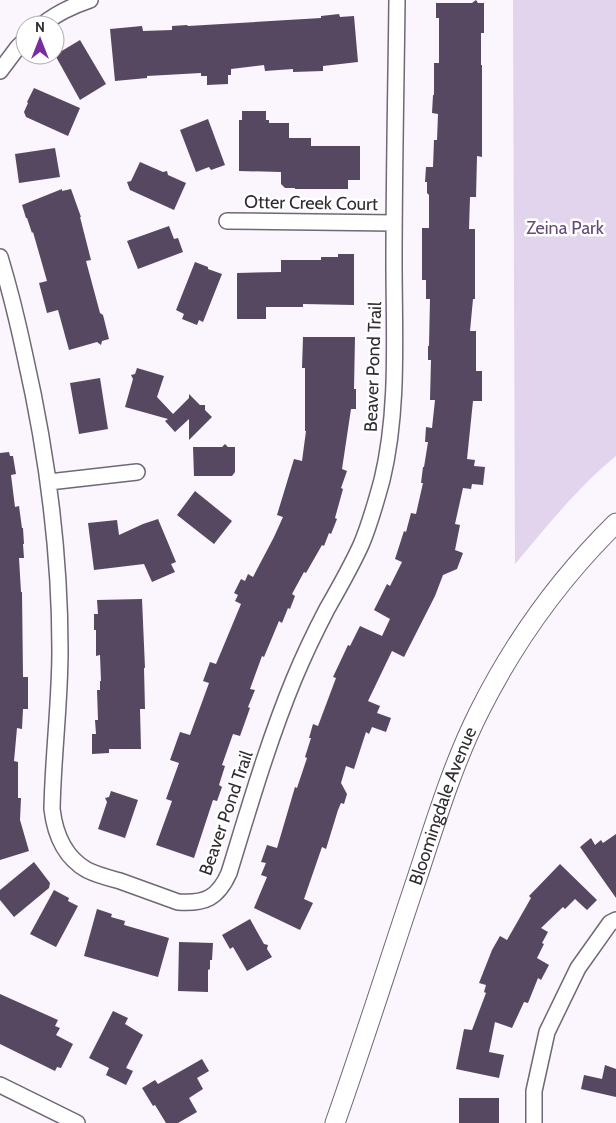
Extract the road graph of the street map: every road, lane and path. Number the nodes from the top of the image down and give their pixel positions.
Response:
1 (90, 0) edge
2 (397, 0) edge
3 (56, 15) edge
4 (15, 51) edge
5 (0, 71) edge
6 (227, 221) dead end
7 (394, 223) junction
8 (0, 257) edge
9 (137, 472) dead end
10 (49, 482) junction
11 (616, 523) edge
12 (616, 920) edge
13 (0, 1085) edge
14 (77, 1123) edge
15 (335, 1123) edge
16 (534, 1123) edge

1 - 3 street
2 - 7 street, Beaver Pond Trail
4 - 5 street
6 - 7 street, Otter Creek Court
7 - 10 street, Beaver Pond Trail
8 - 10 street, Beaver Pond Trail
9 - 10 street
11 - 15 street, Bloomingdale Avenue
12 - 16 street
13 - 14 street

